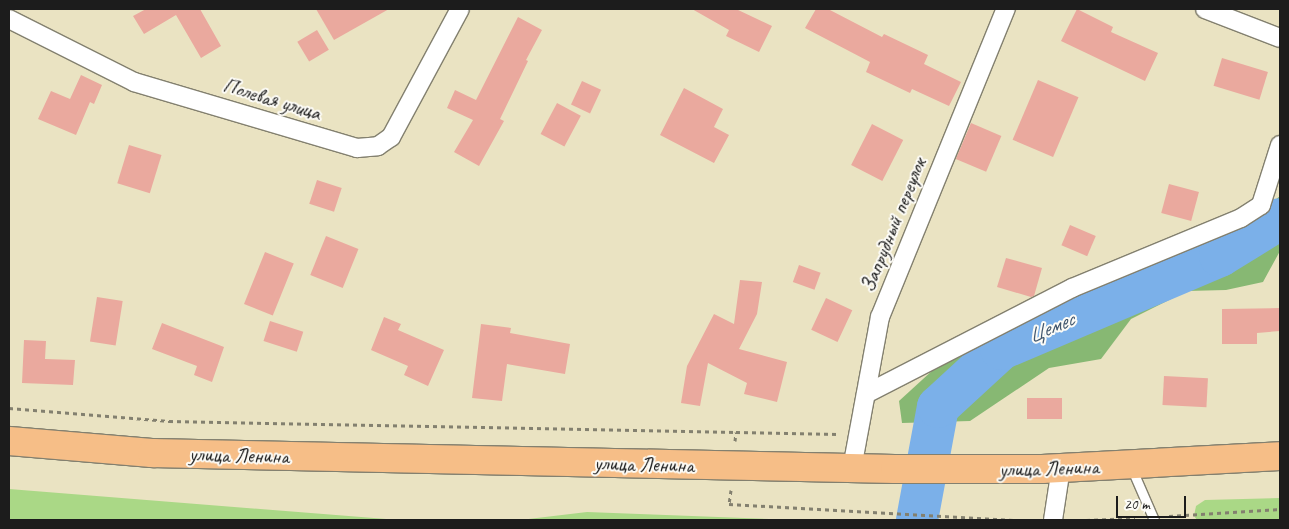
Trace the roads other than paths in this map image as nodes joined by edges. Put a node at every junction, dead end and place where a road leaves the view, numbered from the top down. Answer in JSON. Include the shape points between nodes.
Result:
{"nodes":[{"id":1,"x":460,"y":9,"type":"edge"},
{"id":2,"x":1006,"y":9,"type":"edge"},
{"id":3,"x":1205,"y":9,"type":"edge"},
{"id":4,"x":9,"y":19,"type":"edge"},
{"id":5,"x":1280,"y":38,"type":"edge"},
{"id":6,"x":1280,"y":145,"type":"edge"},
{"id":7,"x":866,"y":394,"type":"junction"},
{"id":8,"x":9,"y":441,"type":"edge"},
{"id":9,"x":1280,"y":456,"type":"edge"},
{"id":10,"x":1130,"y":465,"type":"junction"},
{"id":11,"x":852,"y":468,"type":"junction"},
{"id":12,"x":1061,"y":468,"type":"junction"},
{"id":13,"x":1154,"y":518,"type":"edge"},
{"id":14,"x":1053,"y":520,"type":"edge"}],
"edges":[{"from":1,"to":4,"type":"street","name":"Полевая улица","via":[[391,138],[378,146],[357,148],[134,82]]},
{"from":2,"to":7,"type":"street","name":"Запрудный переулок","via":[[880,317]]},
{"from":3,"to":5,"type":"street"},
{"from":6,"to":7,"type":"street","via":[[1260,205],[1241,218],[1072,288]]},
{"from":7,"to":11,"type":"street","name":"Запрудный переулок"},
{"from":8,"to":11,"type":"highway","name":"улица Ленина","via":[[152,453]]},
{"from":9,"to":10,"type":"highway","name":"улица Ленина"},
{"from":10,"to":12,"type":"highway","name":"улица Ленина"},
{"from":10,"to":13,"type":"lane"},
{"from":11,"to":12,"type":"highway","name":"улица Ленина"},
{"from":12,"to":14,"type":"street"}]}
